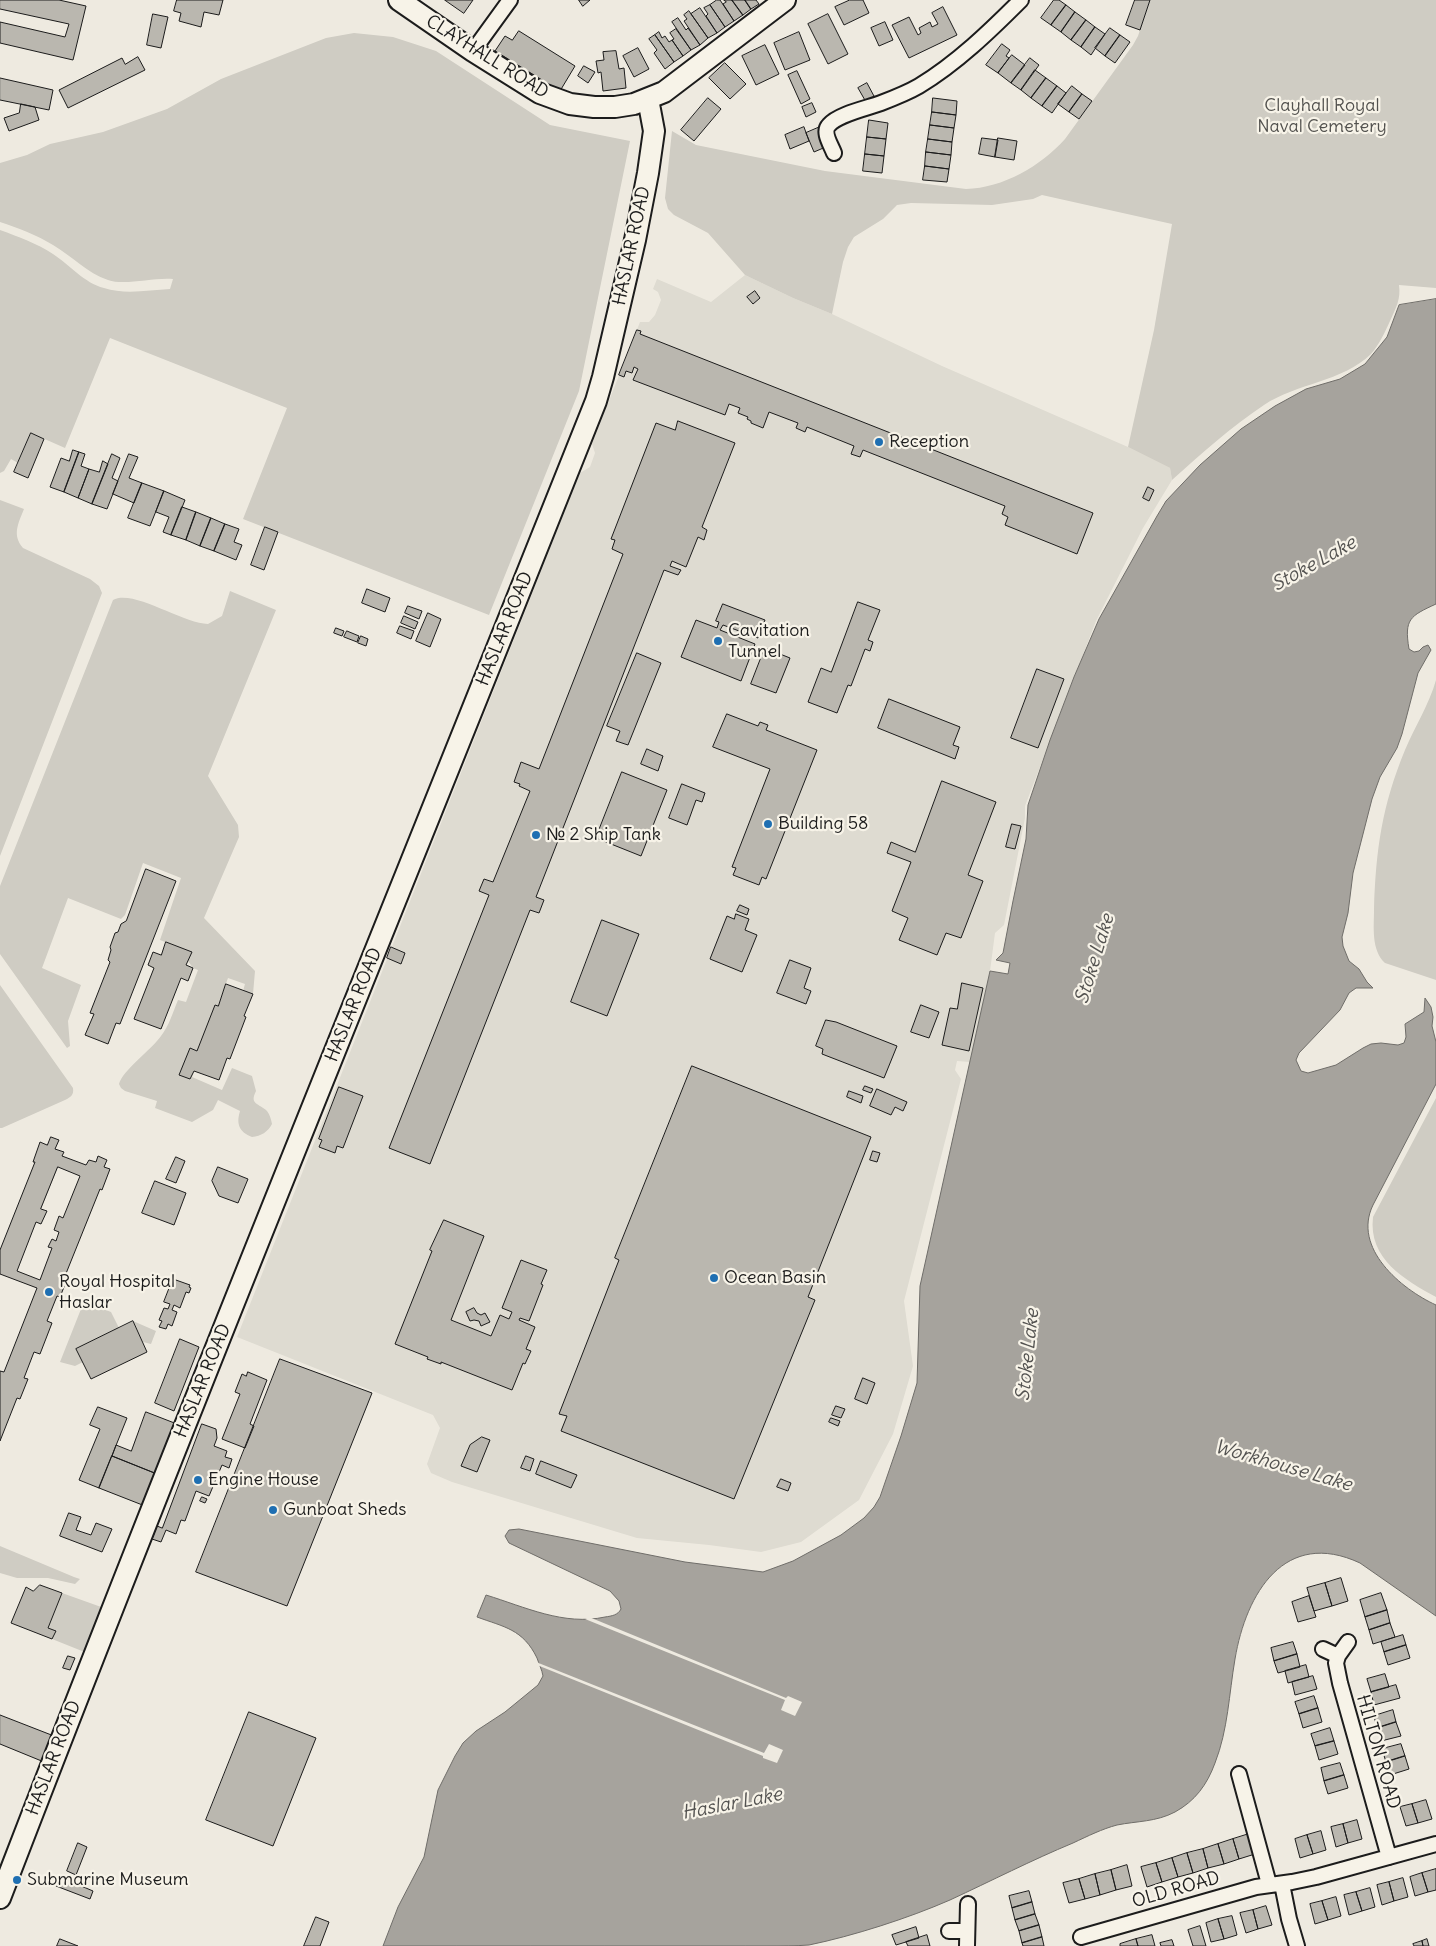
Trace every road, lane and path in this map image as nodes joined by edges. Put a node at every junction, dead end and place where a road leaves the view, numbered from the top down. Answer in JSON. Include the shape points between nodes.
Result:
{"nodes":[{"id":1,"x":399,"y":0,"type":"edge"},
{"id":2,"x":510,"y":0,"type":"edge"},
{"id":3,"x":786,"y":0,"type":"edge"},
{"id":4,"x":1021,"y":0,"type":"edge"},
{"id":5,"x":473,"y":51,"type":"junction"},
{"id":6,"x":648,"y":99,"type":"junction"},
{"id":7,"x":834,"y":153,"type":"dead end"},
{"id":8,"x":1348,"y":1642,"type":"dead end"},
{"id":9,"x":1323,"y":1650,"type":"dead end"},
{"id":10,"x":1338,"y":1656,"type":"junction"},
{"id":11,"x":1240,"y":1774,"type":"dead end"},
{"id":12,"x":1436,"y":1844,"type":"edge"},
{"id":13,"x":1389,"y":1857,"type":"junction"},
{"id":14,"x":1275,"y":1884,"type":"junction"},
{"id":15,"x":0,"y":1898,"type":"edge"},
{"id":16,"x":968,"y":1904,"type":"dead end"},
{"id":17,"x":949,"y":1931,"type":"dead end"},
{"id":18,"x":967,"y":1932,"type":"junction"},
{"id":19,"x":1080,"y":1937,"type":"dead end"},
{"id":20,"x":967,"y":1946,"type":"edge"},
{"id":21,"x":1296,"y":1946,"type":"edge"}],
"edges":[{"from":1,"to":5,"type":"street","name":"CLAYHALL ROAD"},
{"from":2,"to":5,"type":"street"},
{"from":3,"to":6,"type":"street","name":"CLAYHALL ROAD","via":[[671,88]]},
{"from":4,"to":7,"type":"street","via":[[974,44],[919,86],[831,122],[826,132]]},
{"from":5,"to":6,"type":"street","name":"CLAYHALL ROAD","via":[[540,93],[570,104],[615,107]]},
{"from":6,"to":15,"type":"street","name":"HASLAR ROAD","via":[[654,131],[648,173],[596,401],[310,1111]]},
{"from":8,"to":10,"type":"street"},
{"from":9,"to":10,"type":"street"},
{"from":10,"to":13,"type":"street","name":"HILTON ROAD","via":[[1338,1678]]},
{"from":11,"to":14,"type":"street"},
{"from":12,"to":13,"type":"street","name":"OLD ROAD"},
{"from":13,"to":14,"type":"street","name":"OLD ROAD","via":[[1316,1877]]},
{"from":14,"to":19,"type":"street","name":"OLD ROAD"},
{"from":14,"to":21,"type":"street"},
{"from":16,"to":18,"type":"street"},
{"from":17,"to":18,"type":"street"},
{"from":18,"to":20,"type":"street"}]}
